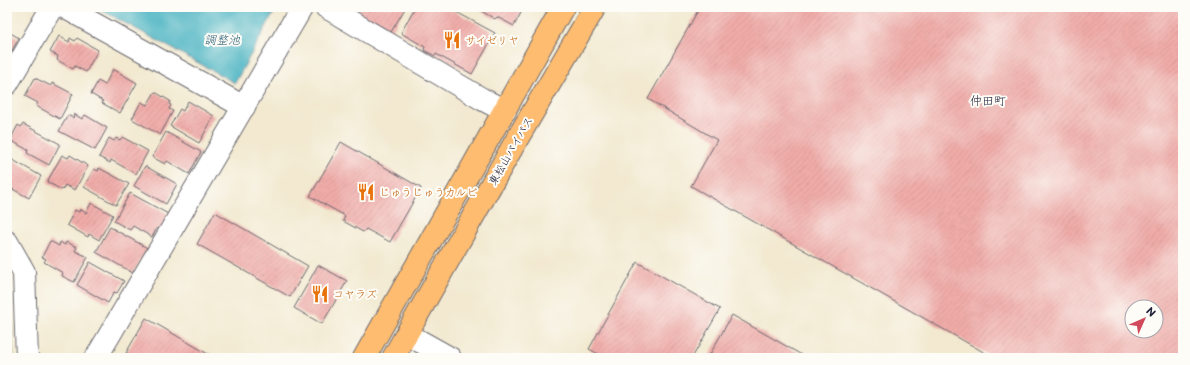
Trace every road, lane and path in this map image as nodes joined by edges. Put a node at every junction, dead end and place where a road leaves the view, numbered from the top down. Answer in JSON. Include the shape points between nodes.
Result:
{"nodes":[{"id":1,"x":52,"y":7,"type":"edge"},
{"id":2,"x":64,"y":7,"type":"edge"},
{"id":3,"x":302,"y":7,"type":"edge"},
{"id":4,"x":326,"y":7,"type":"edge"},
{"id":5,"x":563,"y":7,"type":"edge"},
{"id":6,"x":595,"y":7,"type":"edge"},
{"id":7,"x":7,"y":84,"type":"edge"},
{"id":8,"x":244,"y":107,"type":"junction"},
{"id":9,"x":504,"y":111,"type":"junction"},
{"id":10,"x":7,"y":242,"type":"edge"},
{"id":11,"x":407,"y":334,"type":"junction"},
{"id":12,"x":27,"y":358,"type":"edge"},
{"id":13,"x":96,"y":358,"type":"edge"},
{"id":14,"x":364,"y":358,"type":"edge"},
{"id":15,"x":394,"y":358,"type":"edge"},
{"id":16,"x":450,"y":358,"type":"edge"}],
"edges":[{"from":1,"to":7,"type":"street"},
{"from":2,"to":8,"type":"street"},
{"from":3,"to":8,"type":"street"},
{"from":4,"to":9,"type":"street"},
{"from":5,"to":9,"type":"highway"},
{"from":6,"to":11,"type":"highway","name":"東松山バイパス"},
{"from":8,"to":13,"type":"street"},
{"from":9,"to":14,"type":"highway"},
{"from":10,"to":12,"type":"street","via":[[24,272]]},
{"from":11,"to":15,"type":"highway","name":"東松山バイパス"},
{"from":11,"to":16,"type":"street"}]}
